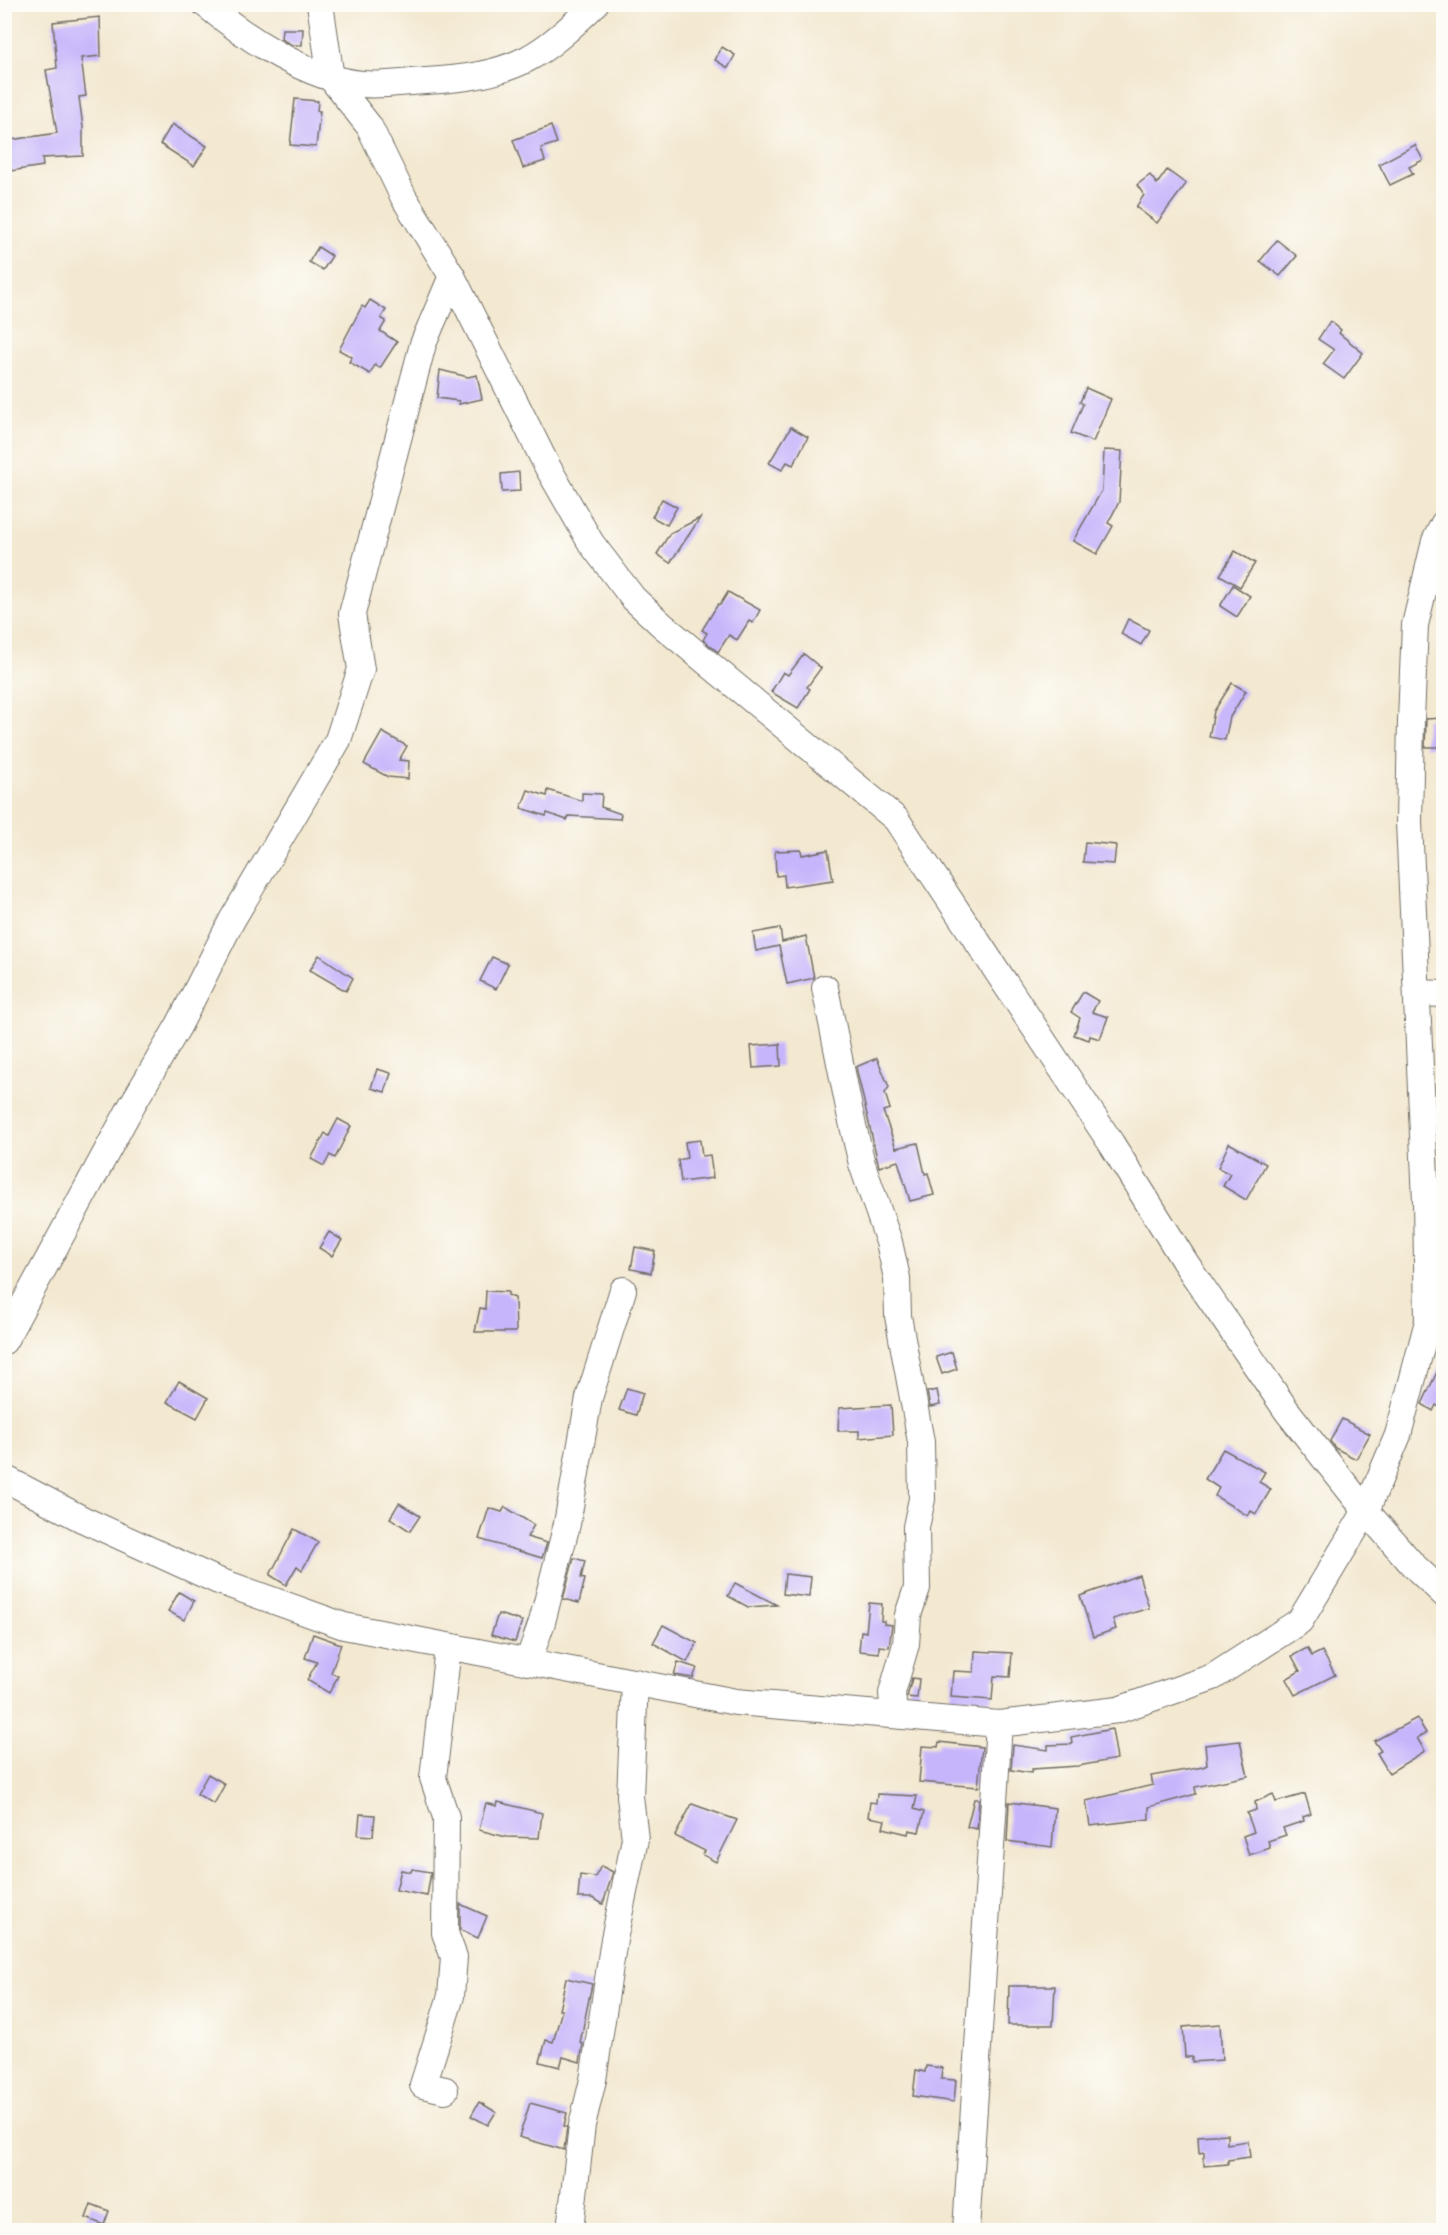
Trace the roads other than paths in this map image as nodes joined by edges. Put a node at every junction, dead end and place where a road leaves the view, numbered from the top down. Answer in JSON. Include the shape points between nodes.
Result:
{"nodes":[{"id":1,"x":205,"y":4,"type":"edge"},
{"id":2,"x":320,"y":4,"type":"edge"},
{"id":3,"x":595,"y":4,"type":"edge"},
{"id":4,"x":331,"y":78,"type":"junction"},
{"id":5,"x":452,"y":276,"type":"junction"},
{"id":6,"x":1443,"y":524,"type":"edge"},
{"id":7,"x":825,"y":988,"type":"dead end"},
{"id":8,"x":1417,"y":993,"type":"junction"},
{"id":9,"x":1443,"y":994,"type":"edge"},
{"id":10,"x":623,"y":1290,"type":"dead end"},
{"id":11,"x":1436,"y":1324,"type":"edge"},
{"id":12,"x":4,"y":1341,"type":"edge"},
{"id":13,"x":4,"y":1478,"type":"edge"},
{"id":14,"x":1366,"y":1511,"type":"junction"},
{"id":15,"x":1443,"y":1594,"type":"edge"},
{"id":16,"x":448,"y":1648,"type":"junction"},
{"id":17,"x":528,"y":1662,"type":"junction"},
{"id":18,"x":635,"y":1682,"type":"junction"},
{"id":19,"x":894,"y":1714,"type":"junction"},
{"id":20,"x":999,"y":1724,"type":"junction"},
{"id":21,"x":445,"y":2090,"type":"dead end"},
{"id":22,"x":570,"y":2229,"type":"edge"},
{"id":23,"x":966,"y":2230,"type":"edge"}],
"edges":[{"from":1,"to":4,"type":"street","via":[[277,54]]},
{"from":2,"to":4,"type":"street"},
{"from":3,"to":4,"type":"street","via":[[528,59],[467,79],[363,84]]},
{"from":4,"to":5,"type":"street","via":[[369,126],[404,198]]},
{"from":5,"to":12,"type":"street","via":[[423,344],[352,614],[361,669],[338,740],[232,920],[179,1025]]},
{"from":5,"to":14,"type":"street","via":[[547,466],[591,543],[633,598],[662,625],[896,819],[1112,1143],[1185,1262],[1287,1411]]},
{"from":6,"to":8,"type":"street","via":[[1435,541],[1415,625],[1409,822]]},
{"from":7,"to":19,"type":"street","via":[[849,1113],[897,1278],[898,1316],[920,1434],[922,1499],[916,1527],[917,1588],[892,1693]]},
{"from":8,"to":9,"type":"street"},
{"from":8,"to":11,"type":"street"},
{"from":10,"to":17,"type":"street","via":[[590,1398],[567,1524]]},
{"from":11,"to":14,"type":"street","via":[[1398,1435]]},
{"from":13,"to":16,"type":"street","via":[[82,1519],[216,1580],[344,1626]]},
{"from":14,"to":15,"type":"street"},
{"from":14,"to":20,"type":"street","via":[[1300,1621],[1213,1677],[1118,1710]]},
{"from":16,"to":17,"type":"street"},
{"from":16,"to":21,"type":"street","via":[[433,1778],[446,1817],[445,1933],[454,1958],[451,1996],[423,2085]]},
{"from":17,"to":18,"type":"street"},
{"from":18,"to":19,"type":"street","via":[[736,1702]]},
{"from":18,"to":22,"type":"street","via":[[630,1796],[635,1839],[582,2125]]},
{"from":19,"to":20,"type":"street"},
{"from":20,"to":23,"type":"street"}]}
